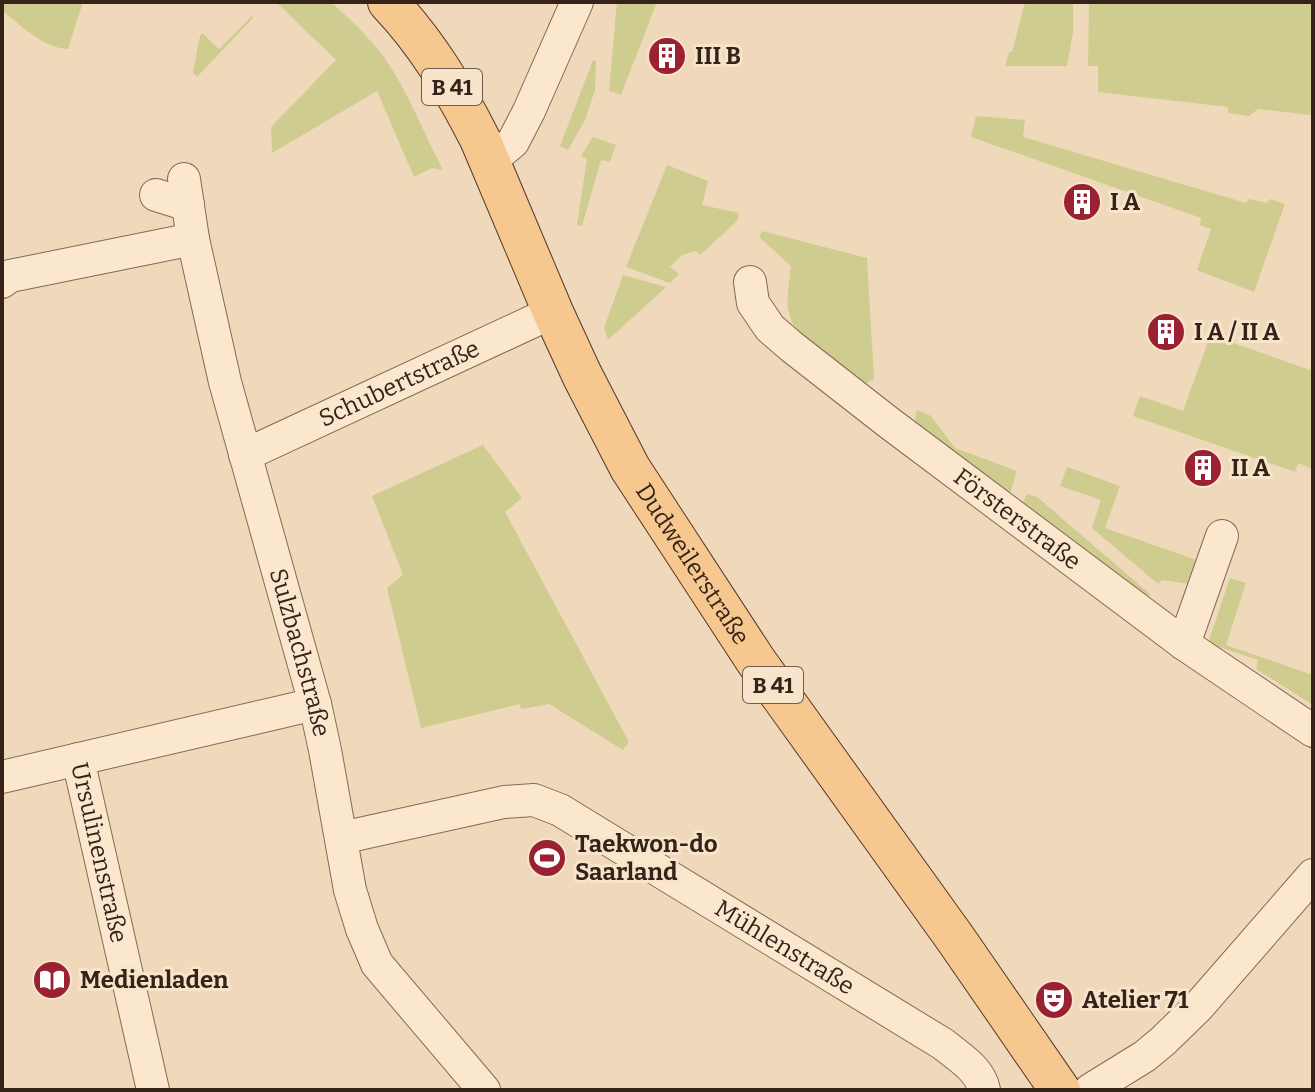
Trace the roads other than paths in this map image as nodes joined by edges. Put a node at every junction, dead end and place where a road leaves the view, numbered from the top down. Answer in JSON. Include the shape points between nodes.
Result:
{"nodes":[{"id":1,"x":577,"y":2,"type":"edge"},
{"id":2,"x":402,"y":7,"type":"edge"},
{"id":3,"x":489,"y":162,"type":"junction"},
{"id":4,"x":156,"y":195,"type":"dead end"},
{"id":5,"x":193,"y":239,"type":"junction"},
{"id":6,"x":2,"y":282,"type":"edge"},
{"id":7,"x":750,"y":282,"type":"dead end"},
{"id":8,"x":553,"y":312,"type":"junction"},
{"id":9,"x":245,"y":455,"type":"junction"},
{"id":10,"x":1222,"y":536,"type":"dead end"},
{"id":11,"x":1184,"y":644,"type":"junction"},
{"id":12,"x":315,"y":704,"type":"junction"},
{"id":13,"x":1313,"y":731,"type":"edge"},
{"id":14,"x":78,"y":759,"type":"junction"},
{"id":15,"x":2,"y":777,"type":"edge"},
{"id":16,"x":341,"y":838,"type":"junction"},
{"id":17,"x":1313,"y":875,"type":"edge"},
{"id":18,"x":153,"y":1090,"type":"edge"},
{"id":19,"x":484,"y":1090,"type":"edge"},
{"id":20,"x":984,"y":1090,"type":"edge"},
{"id":21,"x":1060,"y":1090,"type":"edge"},
{"id":22,"x":1090,"y":1090,"type":"edge"}],
"edges":[{"from":1,"to":3,"type":"street","via":[[513,142]]},
{"from":2,"to":3,"type":"main road","name":"Dudweilerstraße","number":"B 41","via":[[451,85]]},
{"from":3,"to":8,"type":"main road","name":"Dudweilerstraße","number":"B 41"},
{"from":4,"to":5,"type":"street","name":"Sulzbachstraße","via":[[186,192]]},
{"from":5,"to":6,"type":"street","via":[[10,276]]},
{"from":5,"to":9,"type":"street","name":"Sulzbachstraße"},
{"from":7,"to":11,"type":"street","name":"Försterstraße","via":[[753,303],[792,347]]},
{"from":8,"to":9,"type":"street","name":"Schubertstraße"},
{"from":8,"to":21,"type":"main road","name":"Dudweilerstraße","number":"B 41","via":[[630,468],[676,541]]},
{"from":9,"to":12,"type":"street","name":"Sulzbachstraße"},
{"from":10,"to":11,"type":"street"},
{"from":11,"to":13,"type":"street","name":"Försterstraße"},
{"from":12,"to":14,"type":"street","name":"Ursulinenstraße"},
{"from":12,"to":16,"type":"street","name":"Sulzbachstraße"},
{"from":14,"to":15,"type":"street"},
{"from":14,"to":18,"type":"street","name":"Ursulinenstraße"},
{"from":16,"to":19,"type":"street","name":"Sulzbachstraße","via":[[350,890],[377,964]]},
{"from":16,"to":20,"type":"street","name":"Mühlenstraße","via":[[504,802],[534,800],[560,810],[943,1044],[974,1068]]},
{"from":17,"to":22,"type":"street","via":[[1198,1007],[1145,1056]]}]}
